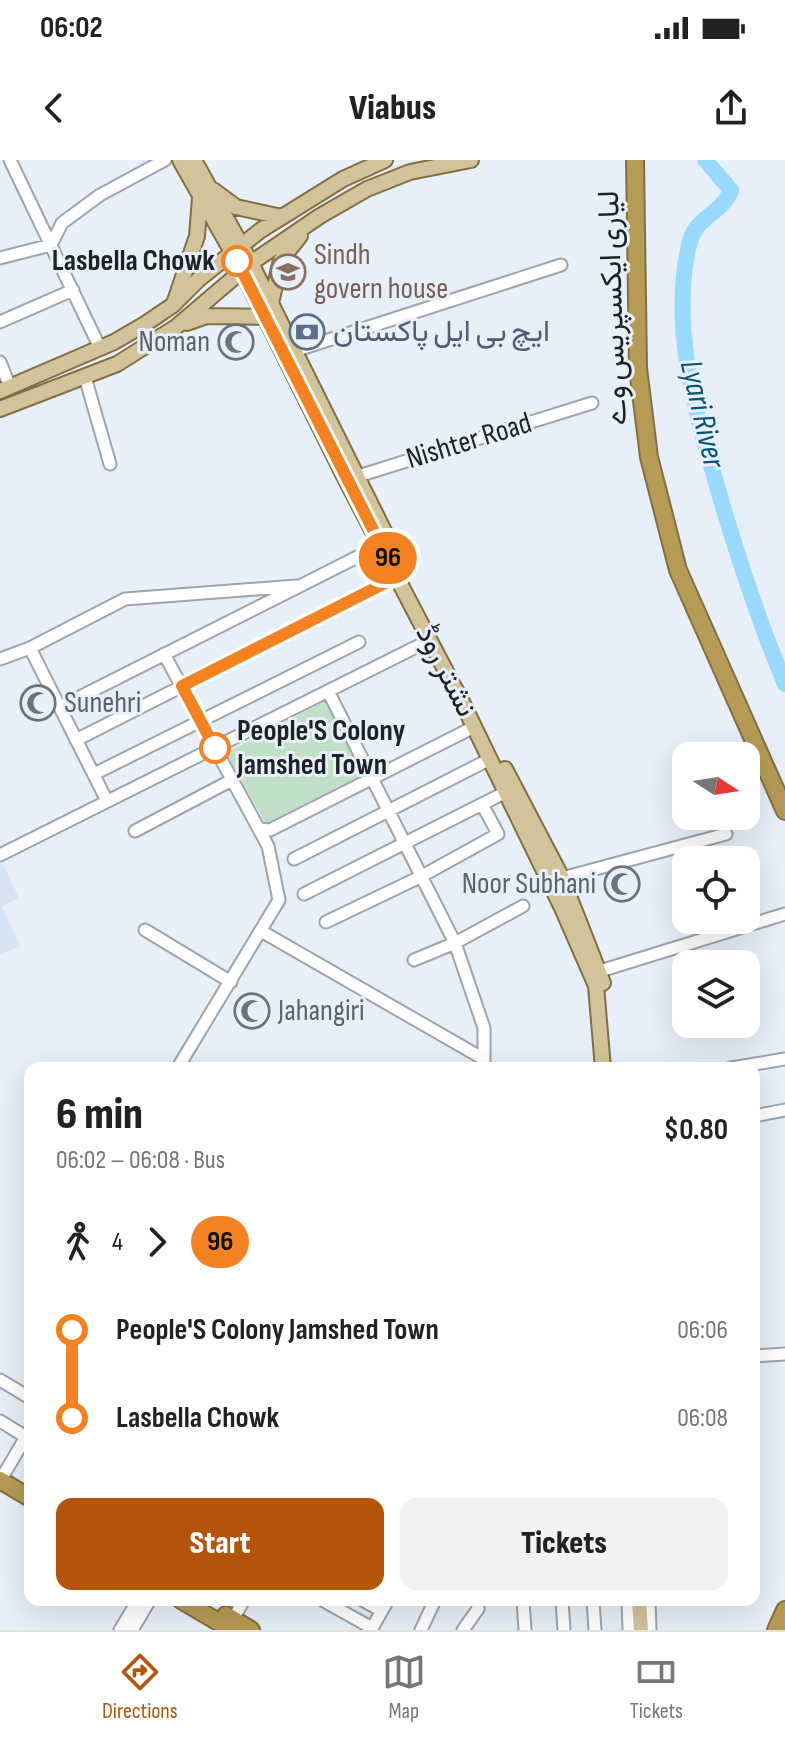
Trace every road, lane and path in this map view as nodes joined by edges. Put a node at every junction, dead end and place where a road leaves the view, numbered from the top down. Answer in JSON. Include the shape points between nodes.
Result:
{"nodes":[{"id":1,"x":10,"y":160,"type":"edge"},
{"id":2,"x":165,"y":160,"type":"edge"},
{"id":3,"x":180,"y":160,"type":"edge"},
{"id":4,"x":194,"y":160,"type":"edge"},
{"id":5,"x":385,"y":160,"type":"edge"},
{"id":6,"x":471,"y":160,"type":"edge"},
{"id":7,"x":635,"y":160,"type":"edge"},
{"id":8,"x":204,"y":191,"type":"junction"},
{"id":9,"x":320,"y":216,"type":"junction"},
{"id":10,"x":282,"y":217,"type":"junction"},
{"id":11,"x":51,"y":245,"type":"junction"},
{"id":12,"x":237,"y":249,"type":"junction"},
{"id":13,"x":0,"y":258,"type":"edge"},
{"id":14,"x":561,"y":265,"type":"dead end"},
{"id":15,"x":247,"y":267,"type":"junction"},
{"id":16,"x":73,"y":290,"type":"junction"},
{"id":17,"x":173,"y":305,"type":"junction"},
{"id":18,"x":268,"y":310,"type":"junction"},
{"id":19,"x":0,"y":322,"type":"edge"},
{"id":20,"x":176,"y":327,"type":"junction"},
{"id":21,"x":100,"y":348,"type":"junction"},
{"id":22,"x":289,"y":353,"type":"junction"},
{"id":23,"x":0,"y":362,"type":"edge"},
{"id":24,"x":85,"y":377,"type":"junction"},
{"id":25,"x":5,"y":389,"type":"edge"},
{"id":26,"x":592,"y":403,"type":"dead end"},
{"id":27,"x":0,"y":409,"type":"edge"},
{"id":28,"x":110,"y":464,"type":"dead end"},
{"id":29,"x":352,"y":478,"type":"junction"},
{"id":30,"x":381,"y":545,"type":"junction"},
{"id":31,"x":397,"y":577,"type":"junction"},
{"id":32,"x":301,"y":585,"type":"junction"},
{"id":33,"x":430,"y":640,"type":"junction"},
{"id":34,"x":359,"y":642,"type":"dead end"},
{"id":35,"x":30,"y":648,"type":"junction"},
{"id":36,"x":164,"y":654,"type":"junction"},
{"id":37,"x":0,"y":659,"type":"edge"},
{"id":38,"x":182,"y":686,"type":"junction"},
{"id":39,"x":328,"y":691,"type":"junction"},
{"id":40,"x":60,"y":707,"type":"junction"},
{"id":41,"x":201,"y":721,"type":"junction"},
{"id":42,"x":474,"y":727,"type":"junction"},
{"id":43,"x":76,"y":740,"type":"junction"},
{"id":44,"x":215,"y":748,"type":"junction"},
{"id":45,"x":490,"y":759,"type":"junction"},
{"id":46,"x":94,"y":774,"type":"junction"},
{"id":47,"x":373,"y":778,"type":"junction"},
{"id":48,"x":232,"y":780,"type":"junction"},
{"id":49,"x":506,"y":792,"type":"junction"},
{"id":50,"x":107,"y":801,"type":"junction"},
{"id":51,"x":482,"y":804,"type":"junction"},
{"id":52,"x":785,"y":811,"type":"edge"},
{"id":53,"x":390,"y":812,"type":"junction"},
{"id":54,"x":259,"y":829,"type":"junction"},
{"id":55,"x":135,"y":831,"type":"dead end"},
{"id":56,"x":726,"y":834,"type":"dead end"},
{"id":57,"x":406,"y":844,"type":"junction"},
{"id":58,"x":0,"y":855,"type":"edge"},
{"id":59,"x":294,"y":859,"type":"dead end"},
{"id":60,"x":422,"y":876,"type":"junction"},
{"id":61,"x":562,"y":878,"type":"junction"},
{"id":62,"x":304,"y":894,"type":"dead end"},
{"id":63,"x":523,"y":906,"type":"dead end"},
{"id":64,"x":785,"y":914,"type":"edge"},
{"id":65,"x":326,"y":922,"type":"dead end"},
{"id":66,"x":145,"y":930,"type":"dead end"},
{"id":67,"x":261,"y":931,"type":"junction"},
{"id":68,"x":455,"y":943,"type":"junction"},
{"id":69,"x":414,"y":960,"type":"dead end"},
{"id":70,"x":600,"y":971,"type":"junction"},
{"id":71,"x":231,"y":982,"type":"junction"},
{"id":72,"x":785,"y":1059,"type":"edge"},
{"id":73,"x":181,"y":1062,"type":"edge"},
{"id":74,"x":481,"y":1062,"type":"edge"},
{"id":75,"x":483,"y":1062,"type":"edge"},
{"id":76,"x":602,"y":1062,"type":"edge"},
{"id":77,"x":611,"y":1062,"type":"edge"},
{"id":78,"x":760,"y":1063,"type":"edge"},
{"id":79,"x":785,"y":1110,"type":"edge"},
{"id":80,"x":760,"y":1115,"type":"edge"},
{"id":81,"x":785,"y":1354,"type":"edge"},
{"id":82,"x":760,"y":1356,"type":"edge"},
{"id":83,"x":0,"y":1380,"type":"edge"},
{"id":84,"x":24,"y":1394,"type":"edge"},
{"id":85,"x":0,"y":1421,"type":"edge"},
{"id":86,"x":24,"y":1432,"type":"edge"},
{"id":87,"x":24,"y":1441,"type":"edge"},
{"id":88,"x":0,"y":1480,"type":"edge"},
{"id":89,"x":0,"y":1492,"type":"edge"},
{"id":90,"x":24,"y":1494,"type":"edge"},
{"id":91,"x":24,"y":1506,"type":"edge"},
{"id":92,"x":134,"y":1606,"type":"edge"},
{"id":93,"x":146,"y":1606,"type":"edge"},
{"id":94,"x":193,"y":1606,"type":"edge"},
{"id":95,"x":208,"y":1606,"type":"edge"},
{"id":96,"x":241,"y":1606,"type":"edge"},
{"id":97,"x":332,"y":1606,"type":"edge"},
{"id":98,"x":385,"y":1606,"type":"edge"},
{"id":99,"x":432,"y":1606,"type":"edge"},
{"id":100,"x":478,"y":1606,"type":"edge"},
{"id":101,"x":523,"y":1606,"type":"edge"},
{"id":102,"x":562,"y":1606,"type":"edge"},
{"id":103,"x":593,"y":1606,"type":"edge"},
{"id":104,"x":628,"y":1606,"type":"edge"},
{"id":105,"x":639,"y":1606,"type":"edge"},
{"id":106,"x":649,"y":1606,"type":"edge"},
{"id":107,"x":785,"y":1610,"type":"edge"},
{"id":108,"x":232,"y":1625,"type":"edge"},
{"id":109,"x":372,"y":1629,"type":"edge"},
{"id":110,"x":120,"y":1630,"type":"edge"},
{"id":111,"x":132,"y":1630,"type":"edge"},
{"id":112,"x":251,"y":1630,"type":"edge"},
{"id":113,"x":421,"y":1630,"type":"edge"},
{"id":114,"x":463,"y":1630,"type":"edge"},
{"id":115,"x":525,"y":1630,"type":"edge"},
{"id":116,"x":564,"y":1630,"type":"edge"},
{"id":117,"x":595,"y":1630,"type":"edge"},
{"id":118,"x":629,"y":1630,"type":"edge"},
{"id":119,"x":641,"y":1630,"type":"edge"},
{"id":120,"x":650,"y":1630,"type":"edge"},
{"id":121,"x":776,"y":1630,"type":"edge"}],
"edges":[{"from":1,"to":11,"type":"street"},
{"from":2,"to":11,"type":"street","via":[[100,195],[62,223]]},
{"from":3,"to":8,"type":"main road","name":"نشتر روڈ"},
{"from":4,"to":8,"type":"main road","name":"نشتر روڈ"},
{"from":5,"to":10,"type":"main road"},
{"from":6,"to":9,"type":"main road","via":[[410,172]]},
{"from":7,"to":52,"type":"highway","name":"لیاری ایکسپریس وے","via":[[638,368],[649,457],[678,570]]},
{"from":8,"to":10,"type":"main road","via":[[236,207]]},
{"from":8,"to":12,"type":"main road","name":"نشتر روڈ"},
{"from":8,"to":17,"type":"main road","via":[[197,236]]},
{"from":9,"to":15,"type":"main road"},
{"from":9,"to":18,"type":"main road","via":[[281,260]]},
{"from":10,"to":12,"type":"main road"},
{"from":11,"to":13,"type":"street"},
{"from":11,"to":16,"type":"street"},
{"from":12,"to":15,"type":"main road","name":"نشتر روڈ"},
{"from":12,"to":17,"type":"main road"},
{"from":14,"to":22,"type":"street"},
{"from":15,"to":18,"type":"main road","name":"نشتر روڈ"},
{"from":15,"to":20,"type":"main road"},
{"from":16,"to":19,"type":"street"},
{"from":16,"to":21,"type":"street"},
{"from":17,"to":21,"type":"main road"},
{"from":18,"to":20,"type":"main road","via":[[207,316]]},
{"from":18,"to":22,"type":"main road","name":"نشتر روڈ"},
{"from":20,"to":24,"type":"main road","via":[[117,364]]},
{"from":21,"to":25,"type":"main road"},
{"from":22,"to":29,"type":"main road","name":"نشتر روڈ"},
{"from":23,"to":25,"type":"street"},
{"from":24,"to":27,"type":"main road"},
{"from":24,"to":28,"type":"street"},
{"from":26,"to":29,"type":"street","name":"Nishter Road"},
{"from":29,"to":30,"type":"main road","name":"نشتر روڈ"},
{"from":29,"to":61,"type":"main road","name":"نشتر روڈ"},
{"from":30,"to":31,"type":"main road","name":"نشتر روڈ"},
{"from":30,"to":32,"type":"street"},
{"from":31,"to":33,"type":"main road","name":"نشتر روڈ"},
{"from":31,"to":38,"type":"street"},
{"from":32,"to":35,"type":"street","via":[[125,599]]},
{"from":32,"to":36,"type":"street"},
{"from":33,"to":39,"type":"street"},
{"from":33,"to":42,"type":"main road","name":"نشتر روڈ"},
{"from":34,"to":41,"type":"street"},
{"from":35,"to":37,"type":"street"},
{"from":35,"to":40,"type":"street"},
{"from":36,"to":38,"type":"street"},
{"from":36,"to":40,"type":"street"},
{"from":38,"to":41,"type":"street"},
{"from":38,"to":43,"type":"street"},
{"from":39,"to":44,"type":"street"},
{"from":39,"to":47,"type":"street"},
{"from":40,"to":43,"type":"street"},
{"from":41,"to":44,"type":"street"},
{"from":41,"to":46,"type":"street"},
{"from":42,"to":45,"type":"main road","name":"نشتر روڈ"},
{"from":42,"to":47,"type":"street"},
{"from":43,"to":46,"type":"street"},
{"from":44,"to":48,"type":"street"},
{"from":44,"to":50,"type":"street"},
{"from":45,"to":49,"type":"main road","name":"نشتر روڈ"},
{"from":45,"to":53,"type":"street"},
{"from":46,"to":50,"type":"street"},
{"from":47,"to":53,"type":"street"},
{"from":47,"to":54,"type":"street","via":[[270,830]]},
{"from":48,"to":54,"type":"street"},
{"from":48,"to":55,"type":"street"},
{"from":49,"to":51,"type":"street"},
{"from":49,"to":76,"type":"main road","name":"نشتر روڈ","via":[[596,986]]},
{"from":50,"to":58,"type":"street"},
{"from":51,"to":57,"type":"street"},
{"from":51,"to":60,"type":"street","via":[[498,834]]},
{"from":53,"to":57,"type":"street"},
{"from":53,"to":59,"type":"street"},
{"from":54,"to":67,"type":"street","via":[[268,846],[279,900]]},
{"from":56,"to":61,"type":"street"},
{"from":57,"to":60,"type":"street"},
{"from":57,"to":62,"type":"street"},
{"from":60,"to":65,"type":"street"},
{"from":60,"to":68,"type":"street"},
{"from":61,"to":70,"type":"main road","name":"نشتر روڈ"},
{"from":63,"to":68,"type":"street"},
{"from":64,"to":70,"type":"street"},
{"from":66,"to":71,"type":"street"},
{"from":67,"to":71,"type":"street"},
{"from":67,"to":74,"type":"street"},
{"from":68,"to":69,"type":"street"},
{"from":68,"to":75,"type":"street","via":[[484,1028]]},
{"from":70,"to":77,"type":"main road","name":"نشتر روڈ"},
{"from":71,"to":73,"type":"street"},
{"from":72,"to":78,"type":"street"},
{"from":79,"to":80,"type":"street"},
{"from":81,"to":82,"type":"street"},
{"from":83,"to":84,"type":"street"},
{"from":85,"to":86,"type":"street"},
{"from":87,"to":88,"type":"street"},
{"from":88,"to":90,"type":"highway"},
{"from":89,"to":91,"type":"highway"},
{"from":92,"to":110,"type":"street"},
{"from":93,"to":111,"type":"street"},
{"from":94,"to":108,"type":"highway"},
{"from":95,"to":108,"type":"highway"},
{"from":96,"to":108,"type":"street"},
{"from":97,"to":109,"type":"street"},
{"from":98,"to":109,"type":"street"},
{"from":99,"to":113,"type":"street"},
{"from":100,"to":114,"type":"street"},
{"from":101,"to":115,"type":"street"},
{"from":102,"to":116,"type":"street"},
{"from":103,"to":117,"type":"street"},
{"from":104,"to":118,"type":"street"},
{"from":105,"to":119,"type":"main road"},
{"from":106,"to":120,"type":"street"},
{"from":107,"to":121,"type":"highway"},
{"from":108,"to":112,"type":"highway"}]}
